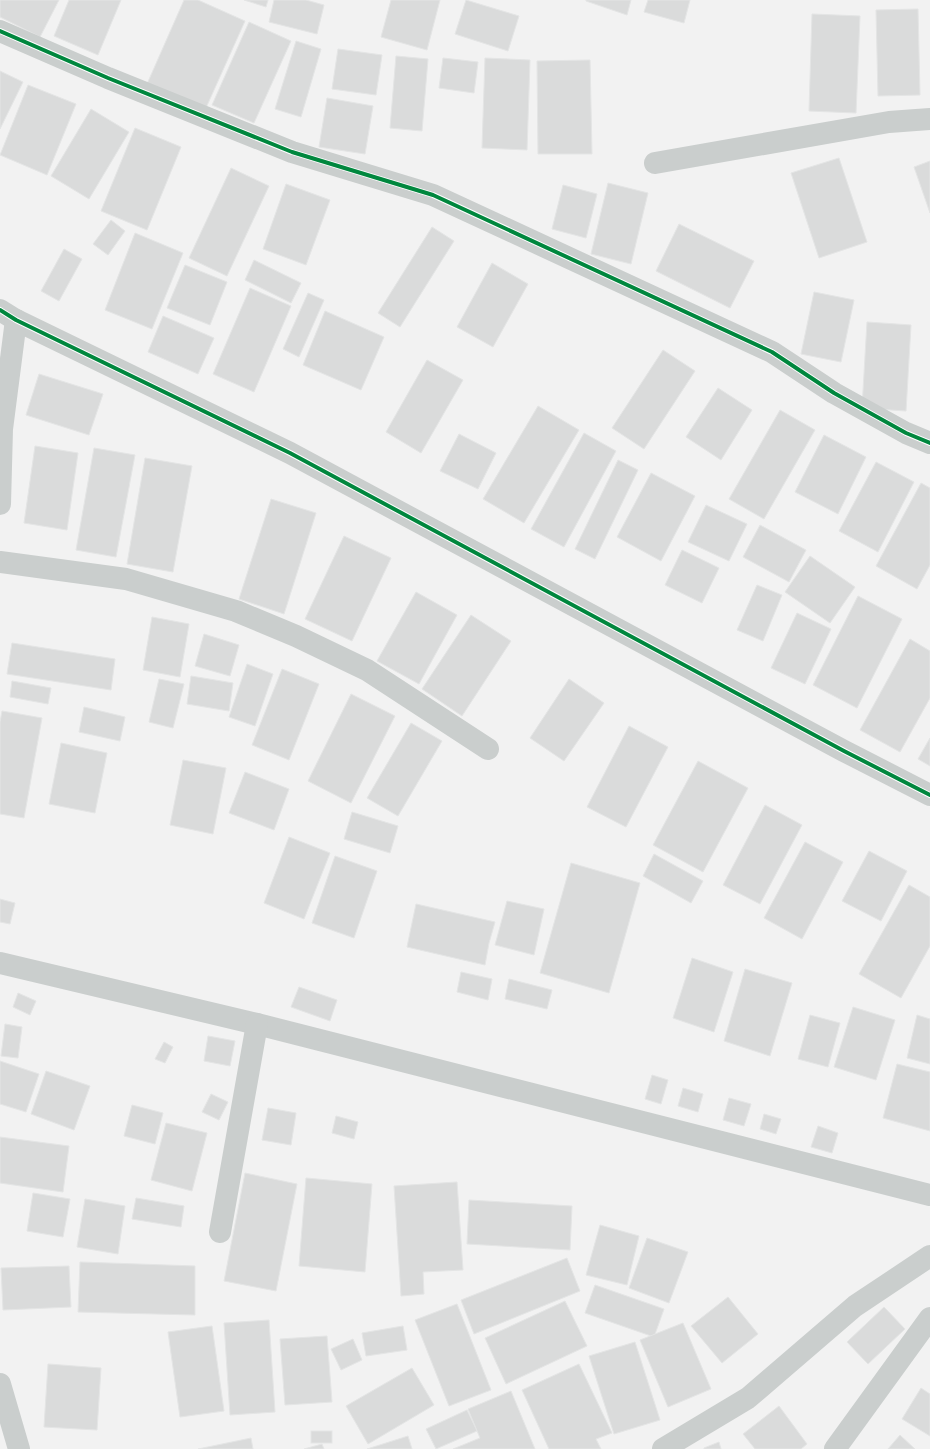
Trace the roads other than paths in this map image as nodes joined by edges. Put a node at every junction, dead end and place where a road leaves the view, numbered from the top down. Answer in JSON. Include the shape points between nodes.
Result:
{"nodes":[{"id":1,"x":0,"y":31,"type":"edge"},
{"id":2,"x":930,"y":119,"type":"edge"},
{"id":3,"x":655,"y":163,"type":"dead end"},
{"id":4,"x":8,"y":315,"type":"edge"},
{"id":5,"x":930,"y":443,"type":"edge"},
{"id":6,"x":0,"y":504,"type":"edge"},
{"id":7,"x":0,"y":562,"type":"edge"},
{"id":8,"x":488,"y":749,"type":"dead end"},
{"id":9,"x":930,"y":795,"type":"edge"},
{"id":10,"x":0,"y":963,"type":"edge"},
{"id":11,"x":257,"y":1024,"type":"junction"},
{"id":12,"x":930,"y":1195,"type":"edge"},
{"id":13,"x":220,"y":1232,"type":"dead end"},
{"id":14,"x":930,"y":1256,"type":"edge"},
{"id":15,"x":930,"y":1318,"type":"edge"},
{"id":16,"x":0,"y":1384,"type":"edge"},
{"id":17,"x":19,"y":1449,"type":"edge"},
{"id":18,"x":663,"y":1449,"type":"edge"},
{"id":19,"x":835,"y":1449,"type":"edge"}],
"edges":[{"from":1,"to":5,"type":"street","via":[[108,78],[292,152],[433,195],[772,352],[834,393],[906,433]]},
{"from":2,"to":3,"type":"street","via":[[889,122]]},
{"from":4,"to":6,"type":"street"},
{"from":4,"to":9,"type":"street","via":[[290,453]]},
{"from":7,"to":8,"type":"street","via":[[126,579],[236,611],[367,670]]},
{"from":10,"to":11,"type":"street"},
{"from":11,"to":12,"type":"street"},
{"from":11,"to":13,"type":"street"},
{"from":14,"to":18,"type":"street","via":[[855,1306],[748,1398]]},
{"from":15,"to":19,"type":"street"},
{"from":16,"to":17,"type":"street"}]}
